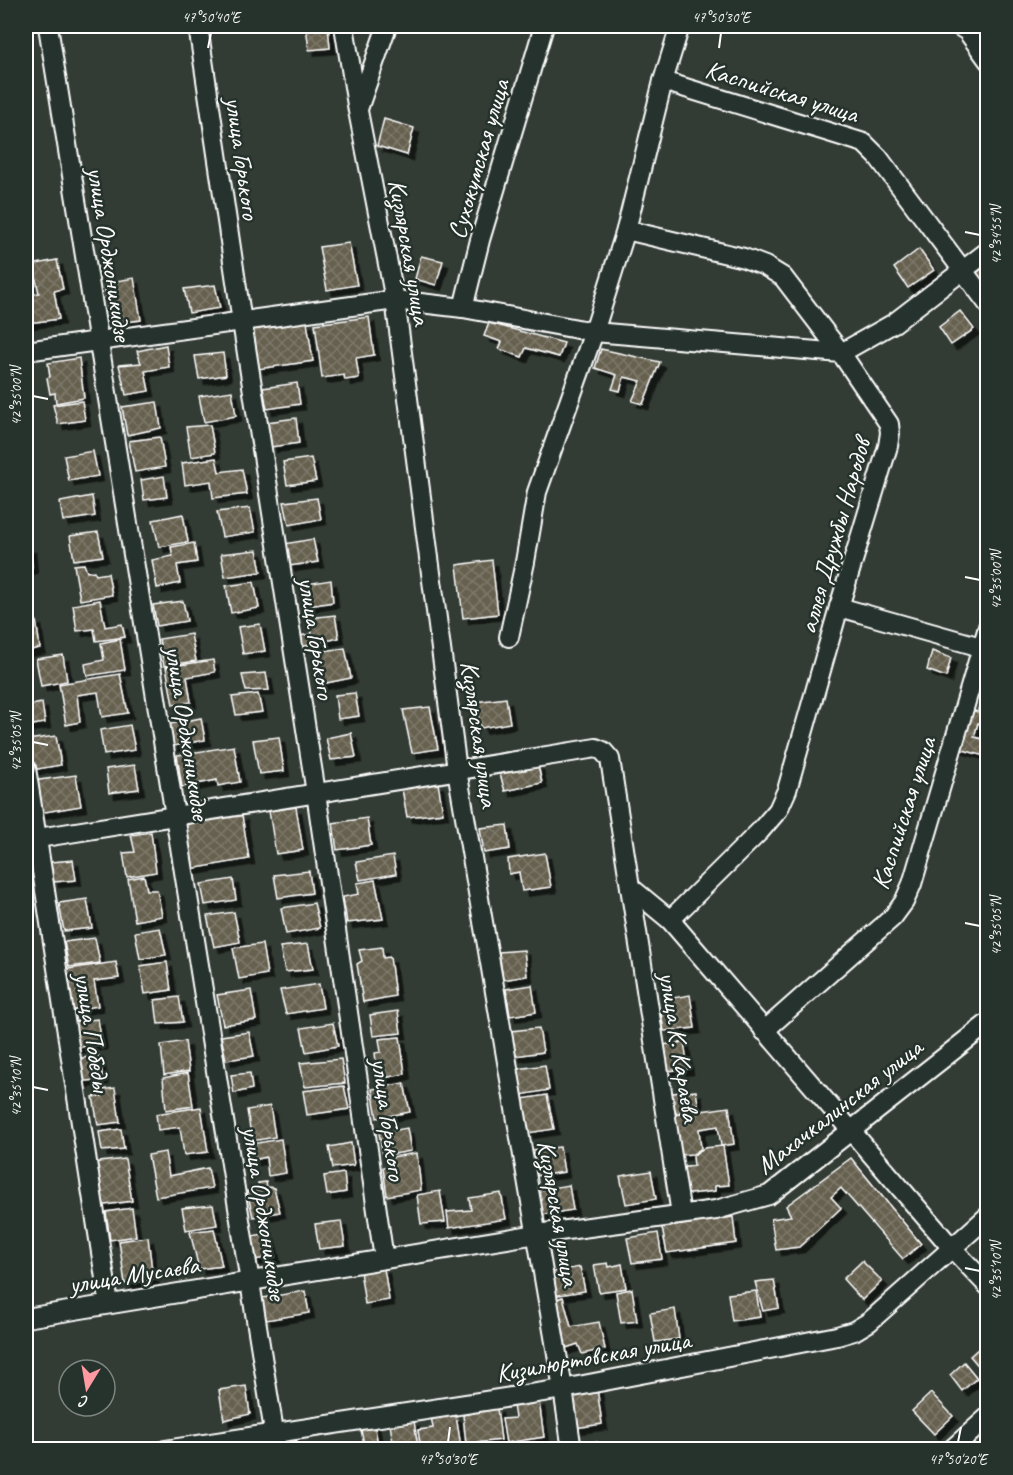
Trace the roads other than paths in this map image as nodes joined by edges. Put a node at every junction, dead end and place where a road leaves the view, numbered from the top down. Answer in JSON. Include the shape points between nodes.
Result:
{"nodes":[{"id":1,"x":48,"y":26,"type":"edge"},
{"id":2,"x":198,"y":26,"type":"edge"},
{"id":3,"x":344,"y":26,"type":"edge"},
{"id":4,"x":387,"y":26,"type":"edge"},
{"id":5,"x":544,"y":26,"type":"edge"},
{"id":6,"x":680,"y":26,"type":"edge"},
{"id":7,"x":959,"y":26,"type":"edge"},
{"id":8,"x":987,"y":60,"type":"edge"},
{"id":9,"x":663,"y":81,"type":"junction"},
{"id":10,"x":358,"y":111,"type":"junction"},
{"id":11,"x":626,"y":230,"type":"junction"},
{"id":12,"x":987,"y":251,"type":"edge"},
{"id":13,"x":963,"y":270,"type":"junction"},
{"id":14,"x":395,"y":300,"type":"junction"},
{"id":15,"x":987,"y":304,"type":"edge"},
{"id":16,"x":463,"y":308,"type":"junction"},
{"id":17,"x":242,"y":322,"type":"junction"},
{"id":18,"x":594,"y":332,"type":"junction"},
{"id":19,"x":99,"y":341,"type":"junction"},
{"id":20,"x":26,"y":351,"type":"edge"},
{"id":21,"x":841,"y":353,"type":"junction"},
{"id":22,"x":839,"y":607,"type":"junction"},
{"id":23,"x":987,"y":627,"type":"edge"},
{"id":24,"x":509,"y":637,"type":"dead end"},
{"id":25,"x":984,"y":648,"type":"edge"},
{"id":26,"x":26,"y":768,"type":"edge"},
{"id":27,"x":458,"y":770,"type":"junction"},
{"id":28,"x":316,"y":793,"type":"junction"},
{"id":29,"x":175,"y":816,"type":"junction"},
{"id":30,"x":31,"y":840,"type":"edge"},
{"id":31,"x":630,"y":888,"type":"junction"},
{"id":32,"x":670,"y":920,"type":"junction"},
{"id":33,"x":987,"y":1023,"type":"edge"},
{"id":34,"x":764,"y":1031,"type":"junction"},
{"id":35,"x":851,"y":1130,"type":"junction"},
{"id":36,"x":681,"y":1214,"type":"junction"},
{"id":37,"x":987,"y":1216,"type":"edge"},
{"id":38,"x":537,"y":1234,"type":"junction"},
{"id":39,"x":951,"y":1247,"type":"junction"},
{"id":40,"x":384,"y":1259,"type":"junction"},
{"id":41,"x":250,"y":1281,"type":"junction"},
{"id":42,"x":987,"y":1286,"type":"edge"},
{"id":43,"x":109,"y":1304,"type":"junction"},
{"id":44,"x":26,"y":1318,"type":"edge"},
{"id":45,"x":563,"y":1389,"type":"junction"},
{"id":46,"x":987,"y":1417,"type":"edge"},
{"id":47,"x":276,"y":1442,"type":"edge"},
{"id":48,"x":165,"y":1449,"type":"edge"},
{"id":49,"x":572,"y":1449,"type":"edge"},
{"id":50,"x":951,"y":1449,"type":"edge"}],
"edges":[{"from":1,"to":19,"type":"street","name":"улица Орджоникидзе"},
{"from":2,"to":17,"type":"street","name":"улица Горького"},
{"from":3,"to":10,"type":"street","name":"Кизлярская улица"},
{"from":4,"to":10,"type":"street"},
{"from":5,"to":16,"type":"street","name":"Сухокумская улица"},
{"from":6,"to":9,"type":"street"},
{"from":7,"to":8,"type":"street"},
{"from":9,"to":11,"type":"street"},
{"from":9,"to":13,"type":"street","name":"Каспийская улица","via":[[864,143]]},
{"from":10,"to":14,"type":"street","name":"Кизлярская улица"},
{"from":11,"to":18,"type":"street"},
{"from":11,"to":21,"type":"street","name":"аллея Дружбы Народов","via":[[765,266],[783,277]]},
{"from":12,"to":13,"type":"street"},
{"from":13,"to":15,"type":"street","name":"Каспийская улица"},
{"from":13,"to":21,"type":"street","via":[[894,323]]},
{"from":14,"to":16,"type":"street"},
{"from":14,"to":17,"type":"street"},
{"from":14,"to":27,"type":"street","name":"Кизлярская улица"},
{"from":16,"to":18,"type":"street"},
{"from":17,"to":19,"type":"street"},
{"from":17,"to":28,"type":"street","name":"улица Горького"},
{"from":18,"to":21,"type":"street"},
{"from":18,"to":24,"type":"street","via":[[537,492]]},
{"from":19,"to":20,"type":"street"},
{"from":19,"to":29,"type":"street","name":"улица Орджоникидзе"},
{"from":21,"to":22,"type":"street","name":"аллея Дружбы Народов","via":[[889,424],[891,433]]},
{"from":22,"to":25,"type":"street"},
{"from":22,"to":32,"type":"street","name":"аллея Дружбы Народов","via":[[778,810]]},
{"from":23,"to":25,"type":"street","name":"Каспийская улица"},
{"from":25,"to":34,"type":"street","name":"Каспийская улица","via":[[904,902],[893,917]]},
{"from":26,"to":30,"type":"street","name":"улица Победы"},
{"from":27,"to":28,"type":"street"},
{"from":27,"to":31,"type":"street","name":"улица К. Караева","via":[[596,748],[603,751],[610,759]]},
{"from":27,"to":38,"type":"street","name":"Кизлярская улица"},
{"from":28,"to":29,"type":"street"},
{"from":28,"to":40,"type":"street","name":"улица Горького"},
{"from":29,"to":30,"type":"street"},
{"from":29,"to":41,"type":"street","name":"улица Орджоникидзе"},
{"from":30,"to":43,"type":"street","name":"улица Победы"},
{"from":31,"to":32,"type":"street"},
{"from":31,"to":36,"type":"street","name":"улица К. Караева"},
{"from":32,"to":34,"type":"street"},
{"from":33,"to":35,"type":"street","name":"Махачкалинская улица"},
{"from":34,"to":35,"type":"street"},
{"from":35,"to":36,"type":"street","name":"Махачкалинская улица","via":[[769,1195]]},
{"from":35,"to":39,"type":"street"},
{"from":36,"to":38,"type":"street","name":"Махачкалинская улица"},
{"from":37,"to":39,"type":"street","name":"Кизилюртовская улица"},
{"from":38,"to":40,"type":"street","name":"Махачкалинская улица"},
{"from":38,"to":45,"type":"street","name":"Кизлярская улица"},
{"from":39,"to":42,"type":"street"},
{"from":39,"to":45,"type":"street","name":"Кизилюртовская улица","via":[[869,1322],[854,1331]]},
{"from":40,"to":41,"type":"street","name":"Махачкалинская улица"},
{"from":41,"to":43,"type":"street","name":"улица Мусаева"},
{"from":41,"to":47,"type":"street","name":"улица Орджоникидзе"},
{"from":43,"to":44,"type":"street","name":"улица Мусаева"},
{"from":45,"to":47,"type":"street","name":"Кизилюртовская улица"},
{"from":45,"to":49,"type":"street","name":"Кизлярская улица"},
{"from":46,"to":50,"type":"street"},
{"from":47,"to":48,"type":"street","name":"Кизилюртовская улица"}]}
